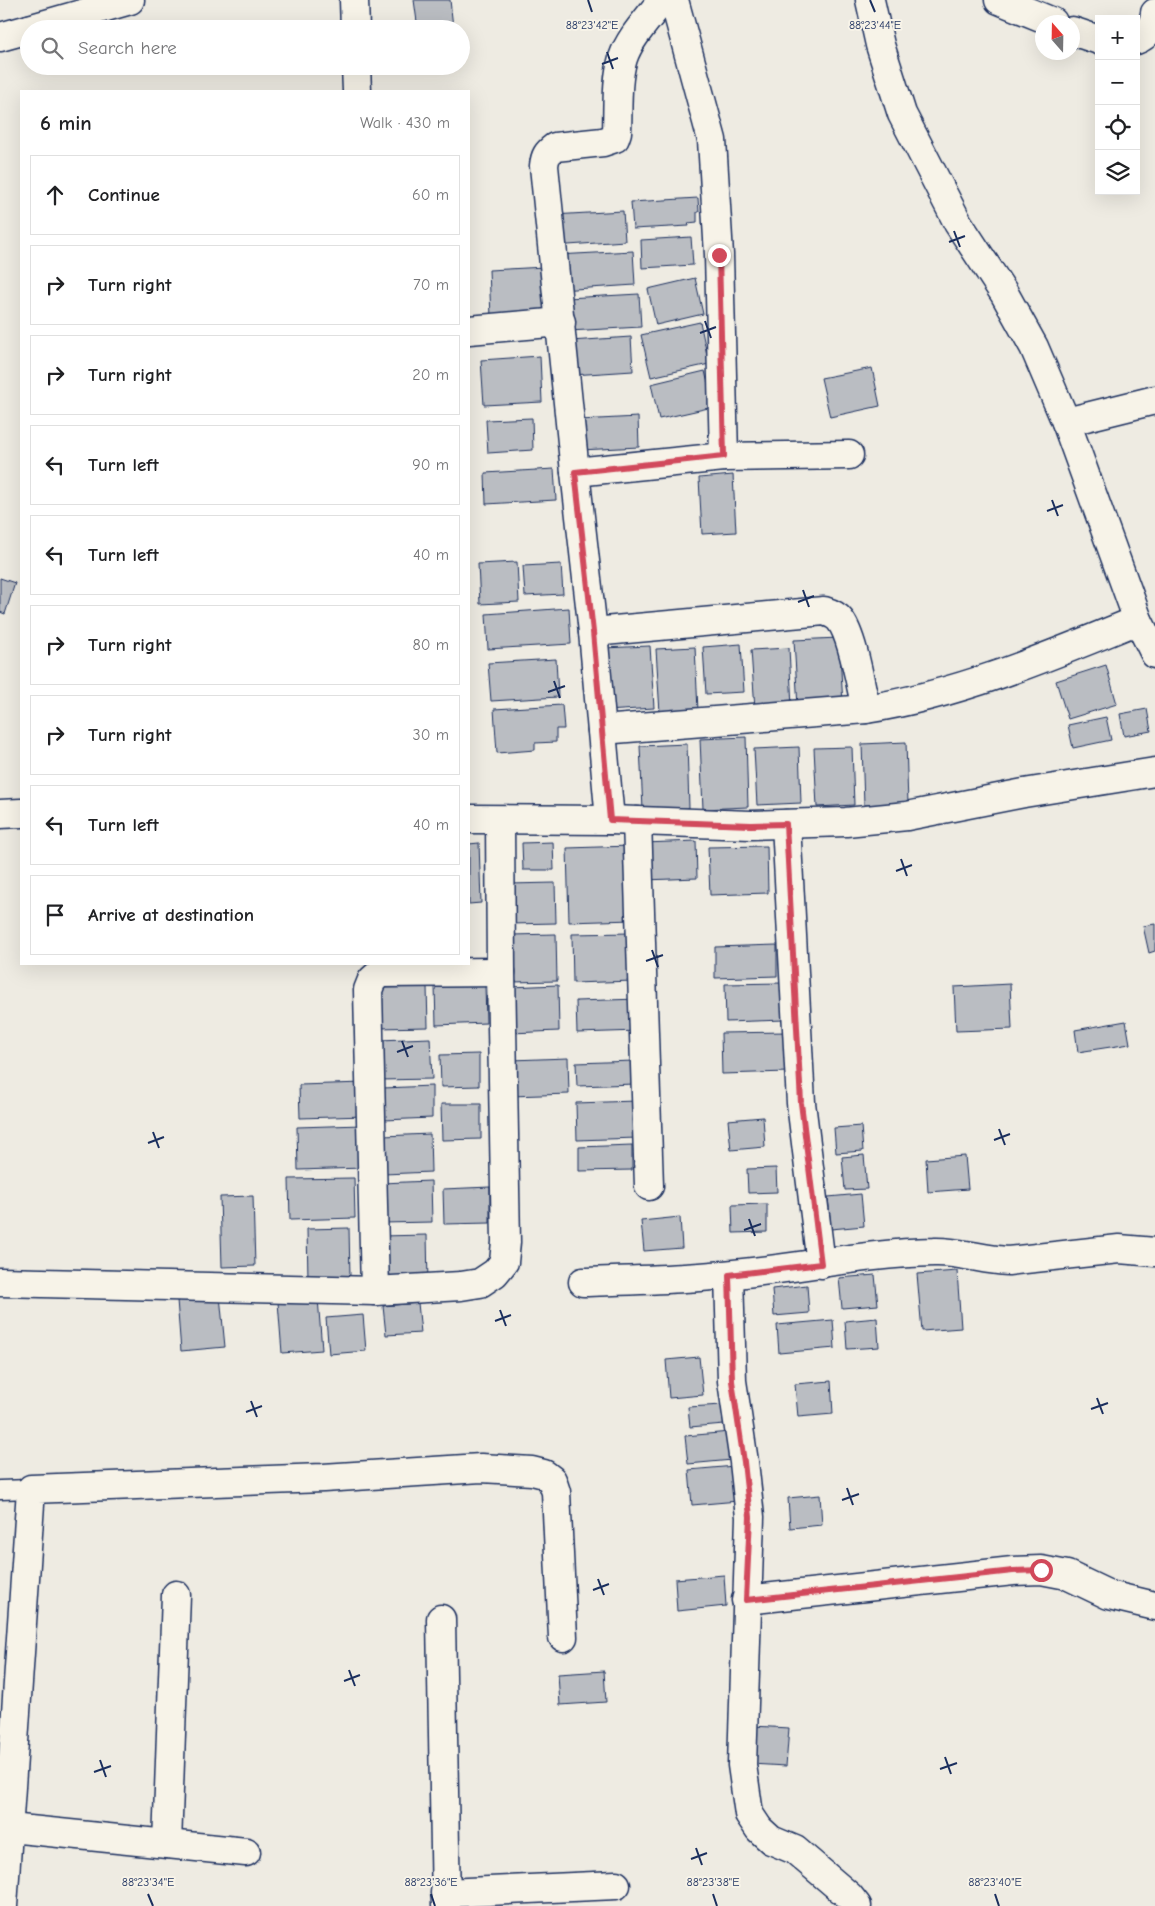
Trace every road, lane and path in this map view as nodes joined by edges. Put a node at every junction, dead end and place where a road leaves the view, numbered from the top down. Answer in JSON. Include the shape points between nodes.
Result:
{"nodes":[{"id":1,"x":126,"y":0,"type":"edge"},
{"id":2,"x":354,"y":0,"type":"edge"},
{"id":3,"x":662,"y":0,"type":"edge"},
{"id":4,"x":674,"y":0,"type":"edge"},
{"id":5,"x":870,"y":0,"type":"edge"},
{"id":6,"x":999,"y":0,"type":"edge"},
{"id":7,"x":1155,"y":13,"type":"edge"},
{"id":8,"x":1036,"y":15,"type":"edge"},
{"id":9,"x":59,"y":20,"type":"edge"},
{"id":10,"x":355,"y":20,"type":"edge"},
{"id":11,"x":20,"y":31,"type":"edge"},
{"id":12,"x":1080,"y":34,"type":"edge"},
{"id":13,"x":0,"y":37,"type":"edge"},
{"id":14,"x":1140,"y":37,"type":"edge"},
{"id":15,"x":1095,"y":39,"type":"edge"},
{"id":16,"x":356,"y":75,"type":"edge"},
{"id":17,"x":357,"y":90,"type":"edge"},
{"id":18,"x":561,"y":322,"type":"junction"},
{"id":19,"x":470,"y":330,"type":"edge"},
{"id":20,"x":1155,"y":400,"type":"edge"},
{"id":21,"x":1066,"y":422,"type":"junction"},
{"id":22,"x":849,"y":455,"type":"dead end"},
{"id":23,"x":724,"y":456,"type":"junction"},
{"id":24,"x":575,"y":472,"type":"junction"},
{"id":25,"x":1138,"y":620,"type":"junction"},
{"id":26,"x":593,"y":632,"type":"junction"},
{"id":27,"x":1155,"y":654,"type":"edge"},
{"id":28,"x":866,"y":710,"type":"junction"},
{"id":29,"x":602,"y":730,"type":"junction"},
{"id":30,"x":1155,"y":772,"type":"edge"},
{"id":31,"x":20,"y":813,"type":"edge"},
{"id":32,"x":0,"y":814,"type":"edge"},
{"id":33,"x":470,"y":819,"type":"edge"},
{"id":34,"x":500,"y":820,"type":"junction"},
{"id":35,"x":610,"y":820,"type":"junction"},
{"id":36,"x":637,"y":821,"type":"junction"},
{"id":37,"x":786,"y":824,"type":"junction"},
{"id":38,"x":501,"y":972,"type":"junction"},
{"id":39,"x":649,"y":1186,"type":"dead end"},
{"id":40,"x":1155,"y":1252,"type":"edge"},
{"id":41,"x":821,"y":1264,"type":"junction"},
{"id":42,"x":729,"y":1275,"type":"junction"},
{"id":43,"x":0,"y":1282,"type":"edge"},
{"id":44,"x":584,"y":1282,"type":"dead end"},
{"id":45,"x":376,"y":1291,"type":"junction"},
{"id":46,"x":0,"y":1490,"type":"edge"},
{"id":47,"x":30,"y":1490,"type":"junction"},
{"id":48,"x":176,"y":1595,"type":"dead end"},
{"id":49,"x":746,"y":1600,"type":"junction"},
{"id":50,"x":1155,"y":1606,"type":"edge"},
{"id":51,"x":441,"y":1619,"type":"dead end"},
{"id":52,"x":564,"y":1637,"type":"dead end"},
{"id":53,"x":4,"y":1828,"type":"edge"},
{"id":54,"x":167,"y":1844,"type":"junction"},
{"id":55,"x":246,"y":1852,"type":"dead end"},
{"id":56,"x":616,"y":1885,"type":"dead end"},
{"id":57,"x":446,"y":1900,"type":"edge"},
{"id":58,"x":3,"y":1906,"type":"edge"},
{"id":59,"x":857,"y":1906,"type":"edge"}],
"edges":[{"from":1,"to":9,"type":"street"},
{"from":2,"to":10,"type":"street"},
{"from":3,"to":18,"type":"street","via":[[623,57],[615,138],[555,147],[545,157]]},
{"from":4,"to":23,"type":"street","via":[[713,148]]},
{"from":5,"to":21,"type":"street","via":[[880,45],[902,114],[958,223],[1004,293],[1034,347]]},
{"from":6,"to":8,"type":"street"},
{"from":7,"to":14,"type":"street","via":[[1148,32]]},
{"from":11,"to":13,"type":"street"},
{"from":12,"to":15,"type":"street"},
{"from":16,"to":17,"type":"street"},
{"from":18,"to":19,"type":"street"},
{"from":18,"to":24,"type":"street"},
{"from":20,"to":21,"type":"street"},
{"from":21,"to":25,"type":"street"},
{"from":22,"to":23,"type":"street"},
{"from":23,"to":24,"type":"street"},
{"from":24,"to":26,"type":"street"},
{"from":25,"to":27,"type":"street"},
{"from":25,"to":28,"type":"street","via":[[1033,663],[934,694]]},
{"from":26,"to":28,"type":"street","via":[[824,610],[842,622],[848,636]]},
{"from":26,"to":29,"type":"street"},
{"from":28,"to":29,"type":"street"},
{"from":29,"to":35,"type":"street"},
{"from":30,"to":37,"type":"street","via":[[907,816]]},
{"from":31,"to":32,"type":"street"},
{"from":33,"to":34,"type":"street"},
{"from":34,"to":35,"type":"street"},
{"from":34,"to":38,"type":"street"},
{"from":35,"to":36,"type":"street"},
{"from":36,"to":37,"type":"street"},
{"from":36,"to":39,"type":"street"},
{"from":37,"to":41,"type":"street","via":[[801,1103]]},
{"from":38,"to":45,"type":"street","via":[[504,1262],[496,1273],[480,1283]]},
{"from":38,"to":45,"type":"street","via":[[380,974],[372,980],[368,990]]},
{"from":40,"to":41,"type":"street","via":[[1111,1250],[1008,1261],[934,1252]]},
{"from":41,"to":42,"type":"street"},
{"from":42,"to":44,"type":"street"},
{"from":42,"to":49,"type":"street","via":[[732,1381],[750,1517]]},
{"from":43,"to":45,"type":"street"},
{"from":46,"to":47,"type":"lane"},
{"from":47,"to":52,"type":"street","via":[[481,1468],[544,1474],[552,1480],[556,1492]]},
{"from":47,"to":53,"type":"street"},
{"from":48,"to":54,"type":"street"},
{"from":49,"to":50,"type":"street","via":[[1041,1570],[1067,1576],[1109,1595]]},
{"from":49,"to":59,"type":"street","via":[[742,1765],[749,1814],[770,1840],[795,1850]]},
{"from":51,"to":57,"type":"street"},
{"from":53,"to":54,"type":"street"},
{"from":53,"to":58,"type":"street"},
{"from":54,"to":55,"type":"street"},
{"from":56,"to":57,"type":"street"}]}
